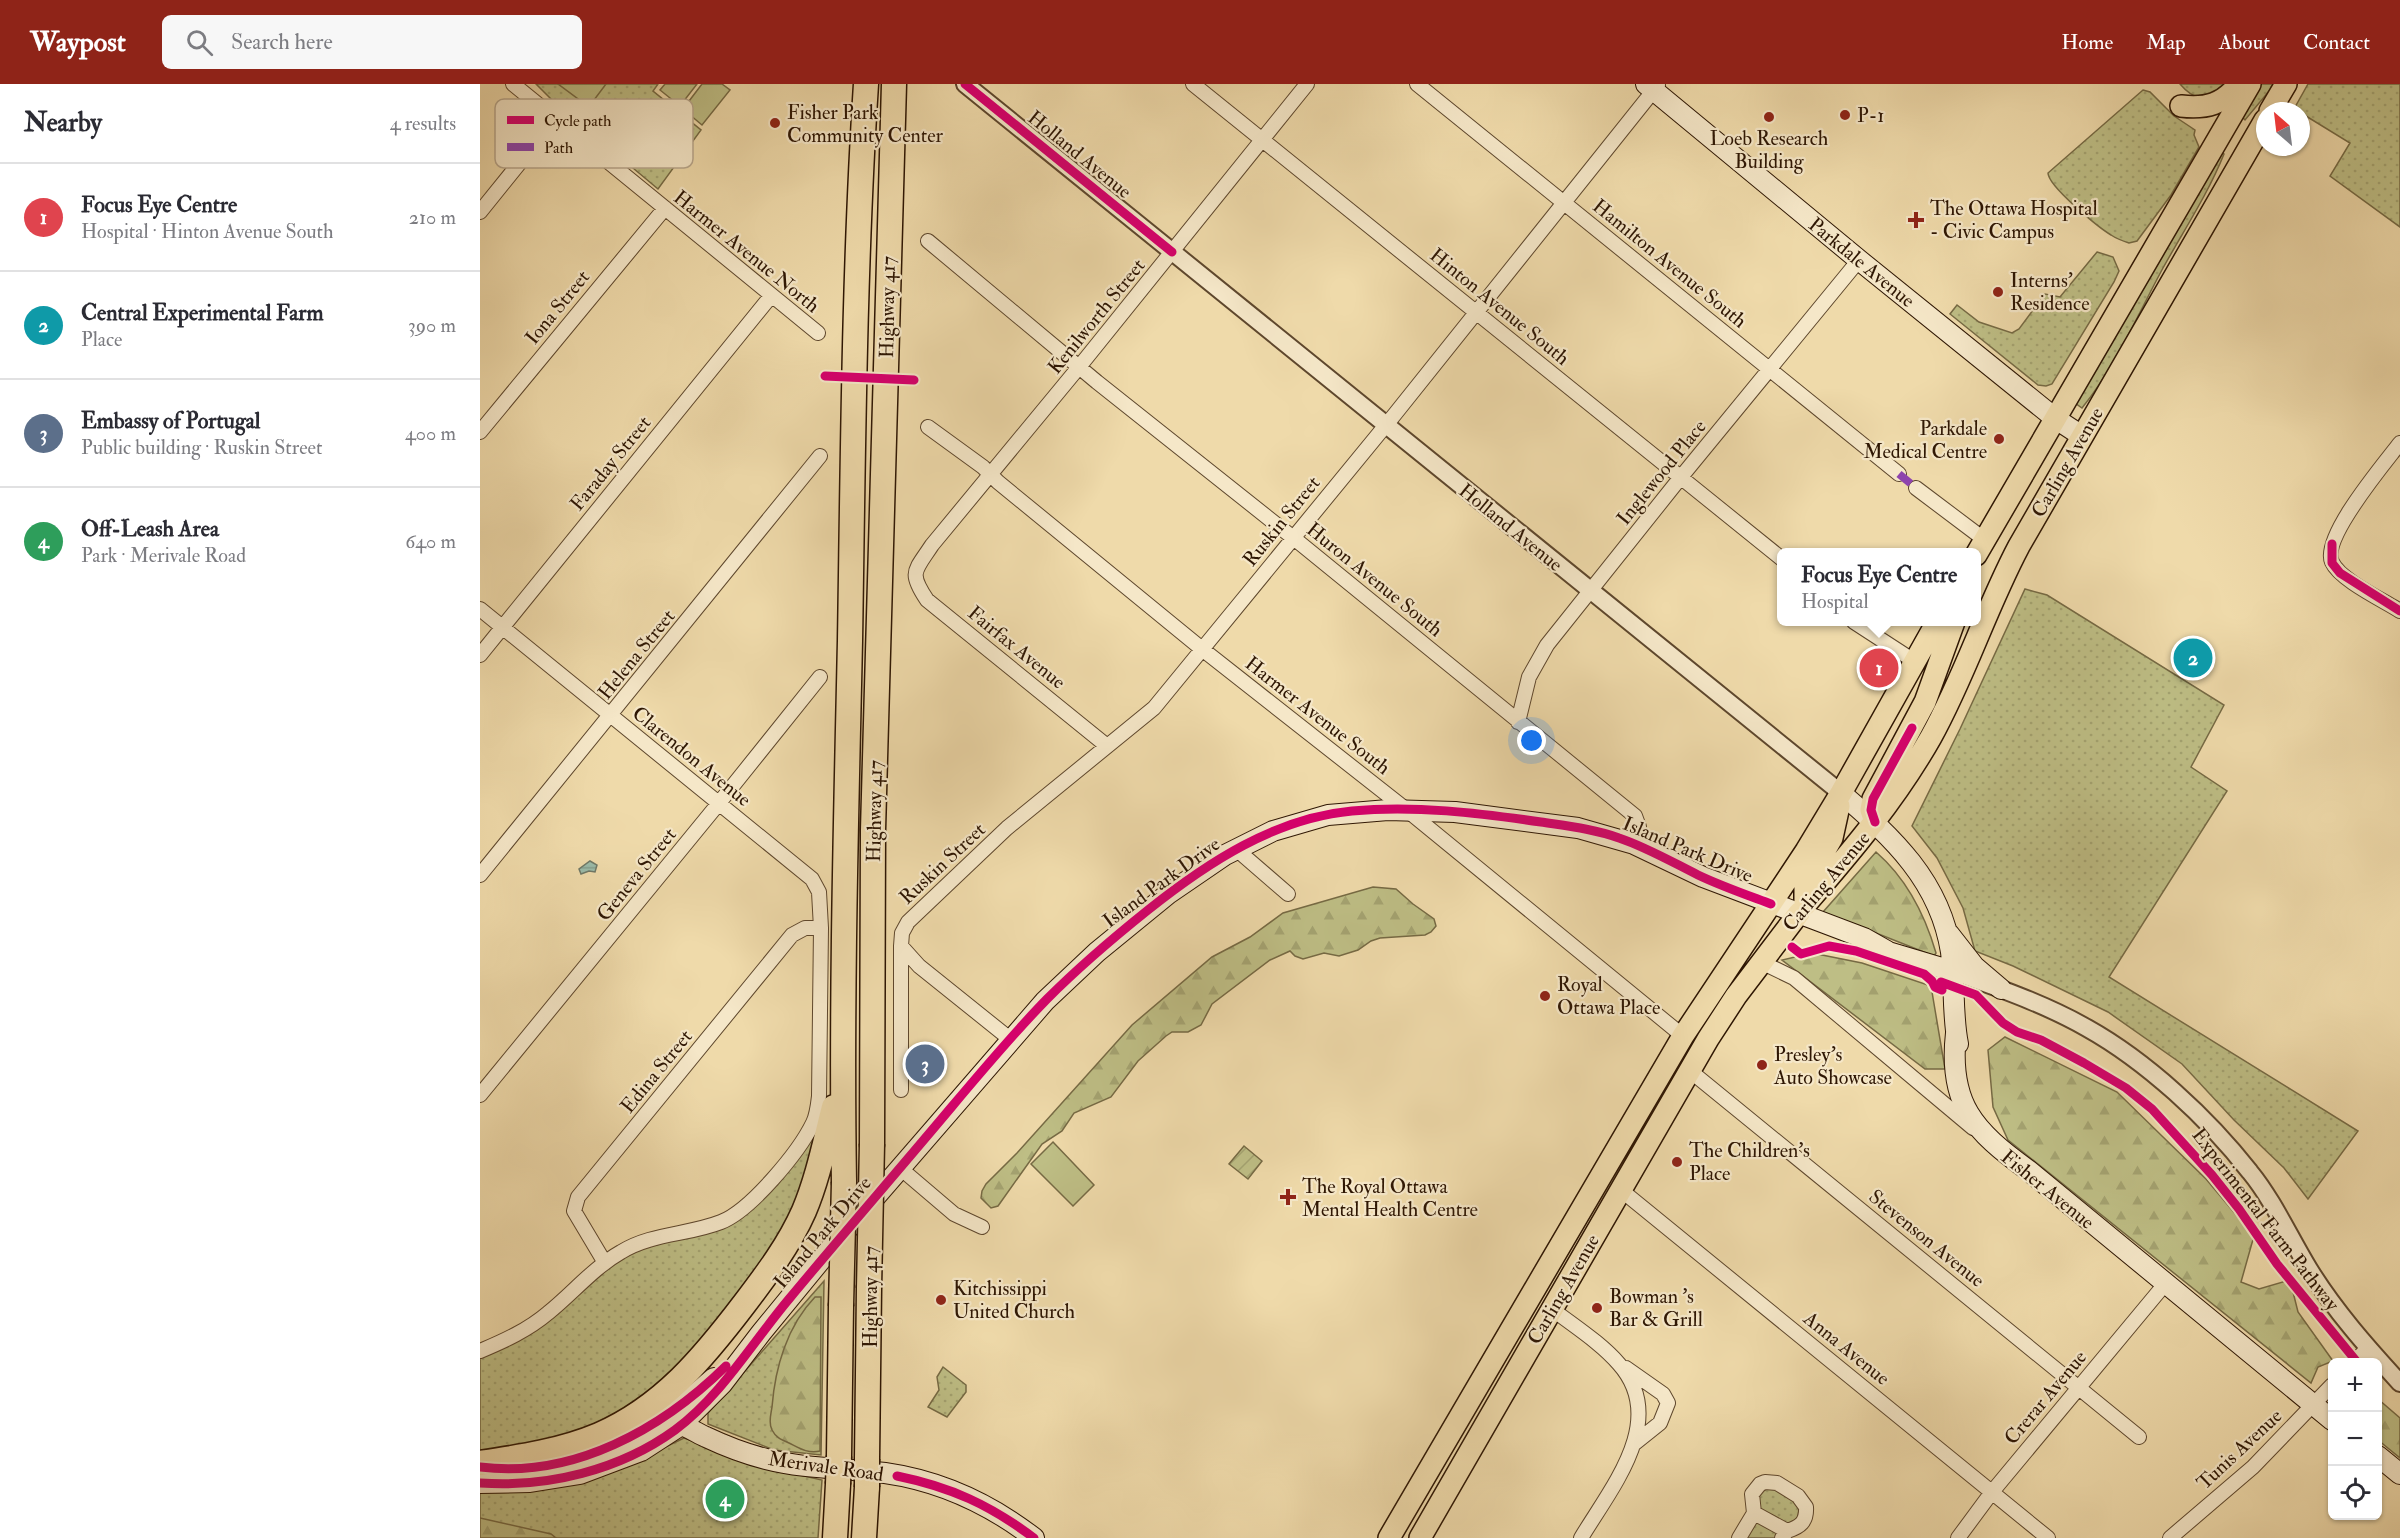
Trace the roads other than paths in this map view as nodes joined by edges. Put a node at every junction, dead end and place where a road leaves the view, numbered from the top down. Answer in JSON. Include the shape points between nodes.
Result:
{"nodes":[{"id":1,"x":513,"y":84,"type":"edge"},
{"id":2,"x":859,"y":84,"type":"edge"},
{"id":3,"x":866,"y":84,"type":"edge"},
{"id":4,"x":894,"y":84,"type":"edge"},
{"id":5,"x":965,"y":84,"type":"edge"},
{"id":6,"x":1193,"y":84,"type":"edge"},
{"id":7,"x":1306,"y":84,"type":"edge"},
{"id":8,"x":1417,"y":84,"type":"edge"},
{"id":9,"x":2239,"y":84,"type":"edge"},
{"id":10,"x":2250,"y":84,"type":"edge"},
{"id":11,"x":2286,"y":84,"type":"edge"},
{"id":12,"x":1653,"y":86,"type":"edge"},
{"id":13,"x":531,"y":99,"type":"edge"},
{"id":14,"x":2275,"y":102,"type":"edge"},
{"id":15,"x":2181,"y":106,"type":"dead end"},
{"id":16,"x":2256,"y":136,"type":"edge"},
{"id":17,"x":1262,"y":141,"type":"junction"},
{"id":18,"x":861,"y":158,"type":"junction"},
{"id":19,"x":515,"y":168,"type":"edge"},
{"id":20,"x":615,"y":168,"type":"edge"},
{"id":21,"x":1563,"y":201,"type":"junction"},
{"id":22,"x":664,"y":208,"type":"junction"},
{"id":23,"x":480,"y":212,"type":"edge"},
{"id":24,"x":928,"y":240,"type":"dead end"},
{"id":25,"x":1172,"y":252,"type":"junction"},
{"id":26,"x":1859,"y":260,"type":"junction"},
{"id":27,"x":771,"y":296,"type":"junction"},
{"id":28,"x":1476,"y":311,"type":"junction"},
{"id":29,"x":818,"y":333,"type":"dead end"},
{"id":30,"x":1079,"y":368,"type":"junction"},
{"id":31,"x":1770,"y":369,"type":"junction"},
{"id":32,"x":2056,"y":419,"type":"junction"},
{"id":33,"x":1385,"y":426,"type":"junction"},
{"id":34,"x":928,"y":427,"type":"dead end"},
{"id":35,"x":480,"y":432,"type":"edge"},
{"id":36,"x":2082,"y":436,"type":"junction"},
{"id":37,"x":2400,"y":443,"type":"edge"},
{"id":38,"x":820,"y":456,"type":"dead end"},
{"id":39,"x":991,"y":474,"type":"junction"},
{"id":40,"x":1899,"y":474,"type":"dead end"},
{"id":41,"x":1681,"y":477,"type":"junction"},
{"id":42,"x":1916,"y":488,"type":"dead end"},
{"id":43,"x":1294,"y":538,"type":"junction"},
{"id":44,"x":1981,"y":548,"type":"edge"},
{"id":45,"x":1777,"y":555,"type":"edge"},
{"id":46,"x":915,"y":571,"type":"joint"},
{"id":47,"x":1590,"y":591,"type":"junction"},
{"id":48,"x":480,"y":609,"type":"edge"},
{"id":49,"x":2400,"y":611,"type":"edge"},
{"id":50,"x":1860,"y":626,"type":"edge"},
{"id":51,"x":1934,"y":626,"type":"edge"},
{"id":52,"x":1952,"y":626,"type":"edge"},
{"id":53,"x":502,"y":627,"type":"junction"},
{"id":54,"x":1202,"y":649,"type":"junction"},
{"id":55,"x":480,"y":655,"type":"edge"},
{"id":56,"x":1914,"y":661,"type":"junction"},
{"id":57,"x":820,"y":677,"type":"dead end"},
{"id":58,"x":610,"y":715,"type":"junction"},
{"id":59,"x":1518,"y":722,"type":"junction"},
{"id":60,"x":1107,"y":746,"type":"junction"},
{"id":61,"x":1841,"y":793,"type":"junction"},
{"id":62,"x":719,"y":803,"type":"junction"},
{"id":63,"x":1408,"y":811,"type":"junction"},
{"id":64,"x":1875,"y":822,"type":"junction"},
{"id":65,"x":1634,"y":844,"type":"junction"},
{"id":66,"x":1236,"y":849,"type":"junction"},
{"id":67,"x":480,"y":875,"type":"edge"},
{"id":68,"x":1288,"y":894,"type":"dead end"},
{"id":69,"x":1767,"y":909,"type":"junction"},
{"id":70,"x":1798,"y":914,"type":"junction"},
{"id":71,"x":821,"y":928,"type":"junction"},
{"id":72,"x":1946,"y":930,"type":"junction"},
{"id":73,"x":901,"y":946,"type":"junction"},
{"id":74,"x":1761,"y":962,"type":"junction"},
{"id":75,"x":1952,"y":971,"type":"junction"},
{"id":76,"x":2001,"y":989,"type":"junction"},
{"id":77,"x":1956,"y":1033,"type":"junction"},
{"id":78,"x":1683,"y":1036,"type":"junction"},
{"id":79,"x":1010,"y":1039,"type":"junction"},
{"id":80,"x":842,"y":1066,"type":"junction"},
{"id":81,"x":1689,"y":1070,"type":"junction"},
{"id":82,"x":901,"y":1090,"type":"dead end"},
{"id":83,"x":480,"y":1095,"type":"edge"},
{"id":84,"x":1994,"y":1145,"type":"junction"},
{"id":85,"x":1612,"y":1157,"type":"junction"},
{"id":86,"x":900,"y":1168,"type":"junction"},
{"id":87,"x":1633,"y":1169,"type":"junction"},
{"id":88,"x":2028,"y":1170,"type":"junction"},
{"id":89,"x":1621,"y":1190,"type":"junction"},
{"id":90,"x":982,"y":1227,"type":"dead end"},
{"id":91,"x":605,"y":1263,"type":"junction"},
{"id":92,"x":2165,"y":1284,"type":"junction"},
{"id":93,"x":1551,"y":1309,"type":"junction"},
{"id":94,"x":761,"y":1333,"type":"junction"},
{"id":95,"x":2368,"y":1348,"type":"junction"},
{"id":96,"x":480,"y":1351,"type":"edge"},
{"id":97,"x":2358,"y":1358,"type":"edge"},
{"id":98,"x":1619,"y":1364,"type":"junction"},
{"id":99,"x":2400,"y":1383,"type":"edge"},
{"id":100,"x":2079,"y":1387,"type":"junction"},
{"id":101,"x":2328,"y":1389,"type":"edge"},
{"id":102,"x":2314,"y":1405,"type":"junction"},
{"id":103,"x":2328,"y":1417,"type":"edge"},
{"id":104,"x":681,"y":1425,"type":"junction"},
{"id":105,"x":650,"y":1427,"type":"junction"},
{"id":106,"x":2139,"y":1437,"type":"dead end"},
{"id":107,"x":1635,"y":1443,"type":"junction"},
{"id":108,"x":2382,"y":1459,"type":"edge"},
{"id":109,"x":480,"y":1465,"type":"edge"},
{"id":110,"x":2400,"y":1474,"type":"edge"},
{"id":111,"x":480,"y":1483,"type":"edge"},
{"id":112,"x":1992,"y":1492,"type":"junction"},
{"id":113,"x":1754,"y":1513,"type":"junction"},
{"id":114,"x":1784,"y":1534,"type":"edge"},
{"id":115,"x":835,"y":1538,"type":"edge"},
{"id":116,"x":864,"y":1538,"type":"edge"},
{"id":117,"x":1034,"y":1538,"type":"edge"},
{"id":118,"x":1389,"y":1538,"type":"edge"},
{"id":119,"x":1420,"y":1538,"type":"edge"},
{"id":120,"x":1581,"y":1538,"type":"edge"},
{"id":121,"x":1739,"y":1538,"type":"edge"},
{"id":122,"x":1958,"y":1538,"type":"edge"},
{"id":123,"x":2048,"y":1538,"type":"edge"},
{"id":124,"x":2170,"y":1538,"type":"edge"}],
"edges":[{"from":1,"to":13,"type":"street","name":"Harmer Avenue North"},
{"from":2,"to":18,"type":"highway"},
{"from":3,"to":18,"type":"highway"},
{"from":4,"to":116,"type":"highway","name":"Highway 417","bridge":true,"via":[[873,830]]},
{"from":5,"to":25,"type":"street","name":"Holland Avenue"},
{"from":6,"to":17,"type":"street","name":"Hinton Avenue South"},
{"from":7,"to":17,"type":"street","name":"Kenilworth Street"},
{"from":8,"to":21,"type":"street","name":"Hamilton Avenue South"},
{"from":9,"to":15,"type":"main road","via":[[2214,105]]},
{"from":10,"to":32,"type":"main road","name":"Carling Avenue"},
{"from":11,"to":14,"type":"main road"},
{"from":12,"to":21,"type":"street","name":"Ruskin Street"},
{"from":12,"to":26,"type":"main road","name":"Parkdale Avenue"},
{"from":16,"to":36,"type":"main road","name":"Carling Avenue"},
{"from":17,"to":25,"type":"street","name":"Kenilworth Street"},
{"from":17,"to":28,"type":"street","name":"Hinton Avenue South"},
{"from":18,"to":80,"type":"highway"},
{"from":19,"to":23,"type":"street"},
{"from":20,"to":22,"type":"street","name":"Harmer Avenue North"},
{"from":21,"to":28,"type":"street","name":"Ruskin Street"},
{"from":21,"to":31,"type":"street","name":"Hamilton Avenue South"},
{"from":22,"to":27,"type":"street","name":"Harmer Avenue North"},
{"from":22,"to":35,"type":"street","name":"Iona Street"},
{"from":24,"to":30,"type":"street","name":"Huron Avenue South"},
{"from":25,"to":30,"type":"street","name":"Kenilworth Street"},
{"from":25,"to":33,"type":"street","name":"Holland Avenue"},
{"from":26,"to":31,"type":"street","name":"Inglewood Place"},
{"from":26,"to":32,"type":"main road","name":"Parkdale Avenue"},
{"from":27,"to":29,"type":"street","name":"Harmer Avenue North"},
{"from":27,"to":53,"type":"street","name":"Faraday Street"},
{"from":28,"to":33,"type":"street","name":"Ruskin Street"},
{"from":28,"to":41,"type":"street","name":"Hinton Avenue South"},
{"from":30,"to":39,"type":"street","name":"Kenilworth Street"},
{"from":30,"to":43,"type":"street","name":"Huron Avenue South"},
{"from":31,"to":40,"type":"street","name":"Hamilton Avenue South"},
{"from":31,"to":41,"type":"street","name":"Inglewood Place"},
{"from":32,"to":36,"type":"main road","name":"Parkdale Avenue"},
{"from":32,"to":44,"type":"main road","name":"Carling Avenue"},
{"from":33,"to":43,"type":"street","name":"Ruskin Street"},
{"from":33,"to":47,"type":"street","name":"Holland Avenue"},
{"from":34,"to":39,"type":"street","name":"Harmer Avenue South"},
{"from":36,"to":64,"type":"main road","name":"Carling Avenue","via":[[2000,584],[1932,736]]},
{"from":37,"to":49,"type":"street","via":[[2360,495],[2332,544],[2332,563],[2340,573]]},
{"from":38,"to":58,"type":"street","name":"Helena Street"},
{"from":39,"to":46,"type":"street","name":"Kenilworth Street"},
{"from":39,"to":54,"type":"street","name":"Harmer Avenue South"},
{"from":41,"to":45,"type":"street","name":"Hinton Avenue South"},
{"from":41,"to":47,"type":"street","name":"Inglewood Place"},
{"from":42,"to":44,"type":"street"},
{"from":43,"to":54,"type":"street","name":"Ruskin Street"},
{"from":43,"to":59,"type":"street","name":"Huron Avenue South"},
{"from":46,"to":60,"type":"street","name":"Fairfax Avenue","via":[[914,579],[927,600]]},
{"from":47,"to":59,"type":"street","name":"Inglewood Place","via":[[1547,645],[1529,677]]},
{"from":47,"to":61,"type":"street","name":"Holland Avenue"},
{"from":48,"to":53,"type":"street","name":"Clarendon Avenue"},
{"from":50,"to":56,"type":"street"},
{"from":51,"to":56,"type":"main road","name":"Carling Avenue"},
{"from":52,"to":64,"type":"main road","via":[[1925,702],[1873,798]]},
{"from":53,"to":55,"type":"street","name":"Faraday Street"},
{"from":53,"to":58,"type":"street","name":"Clarendon Avenue"},
{"from":54,"to":60,"type":"street","name":"Ruskin Street","via":[[1154,708]]},
{"from":54,"to":63,"type":"street","name":"Harmer Avenue South"},
{"from":56,"to":61,"type":"main road","name":"Carling Avenue"},
{"from":57,"to":62,"type":"street","name":"Geneva Street"},
{"from":58,"to":62,"type":"street","name":"Clarendon Avenue"},
{"from":58,"to":67,"type":"street","name":"Helena Street"},
{"from":59,"to":65,"type":"street","name":"Huron Avenue South","via":[[1637,819]]},
{"from":60,"to":73,"type":"street","name":"Ruskin Street","via":[[1007,828],[908,922]]},
{"from":61,"to":64,"type":"main road","name":"Holland Avenue"},
{"from":61,"to":69,"type":"main road","name":"Carling Avenue"},
{"from":61,"to":70,"type":"main road","via":[[1836,829],[1805,885]]},
{"from":62,"to":71,"type":"street","name":"Clarendon Avenue","via":[[816,883]]},
{"from":62,"to":83,"type":"street","name":"Geneva Street"},
{"from":63,"to":65,"type":"main road","name":"Island Park Drive","via":[[1525,820],[1593,831]]},
{"from":63,"to":66,"type":"main road","name":"Island Park Drive","via":[[1353,811],[1322,816],[1273,831]]},
{"from":63,"to":78,"type":"street","name":"Harmer Avenue South"},
{"from":64,"to":70,"type":"main road","name":"Carling Avenue"},
{"from":64,"to":72,"type":"main road","name":"Holland Avenue","via":[[1918,872]]},
{"from":65,"to":69,"type":"main road","name":"Island Park Drive","via":[[1703,877],[1720,892]]},
{"from":66,"to":68,"type":"street"},
{"from":66,"to":79,"type":"main road","name":"Island Park Drive","via":[[1185,882],[1118,934],[1059,987]]},
{"from":69,"to":70,"type":"main road","name":"Island Park Drive"},
{"from":69,"to":78,"type":"main road","name":"Carling Avenue"},
{"from":70,"to":74,"type":"main road","name":"Carling Avenue"},
{"from":70,"to":75,"type":"main road","name":"Island Park Drive","via":[[1832,938]]},
{"from":71,"to":91,"type":"street","name":"Edina Street","via":[[806,928],[792,935],[578,1197],[574,1211]]},
{"from":71,"to":91,"type":"street","name":"Clarendon Avenue","via":[[819,1096],[807,1132],[758,1195],[734,1215],[714,1224],[652,1238]]},
{"from":72,"to":75,"type":"main road","name":"Holland Avenue"},
{"from":72,"to":76,"type":"main road","via":[[1974,966]]},
{"from":73,"to":79,"type":"street","via":[[919,966]]},
{"from":73,"to":82,"type":"street","name":"Ruskin Street"},
{"from":74,"to":81,"type":"main road","name":"Carling Avenue"},
{"from":74,"to":84,"type":"street","name":"Fisher Avenue","via":[[1794,978]]},
{"from":75,"to":76,"type":"street"},
{"from":75,"to":77,"type":"main road","name":"Holland Avenue"},
{"from":76,"to":95,"type":"street","via":[[2115,1045],[2178,1095],[2216,1132],[2252,1173],[2311,1271]]},
{"from":77,"to":84,"type":"main road","name":"Holland Avenue","via":[[1953,1058],[1958,1090],[1968,1113]]},
{"from":77,"to":88,"type":"main road","name":"Holland Avenue","via":[[1978,1109],[1996,1136]]},
{"from":78,"to":85,"type":"main road","name":"Carling Avenue"},
{"from":79,"to":86,"type":"main road","name":"Island Park Drive"},
{"from":80,"to":109,"type":"highway","via":[[822,1156],[797,1225],[765,1276],[696,1364],[649,1407],[597,1435],[550,1451]]},
{"from":80,"to":115,"type":"highway","bridge":true,"via":[[844,1182]]},
{"from":81,"to":87,"type":"main road","name":"Carling Avenue"},
{"from":81,"to":100,"type":"street","name":"Stevenson Avenue"},
{"from":84,"to":88,"type":"main road","name":"Fisher Avenue"},
{"from":85,"to":87,"type":"main road"},
{"from":85,"to":118,"type":"main road","name":"Carling Avenue"},
{"from":86,"to":90,"type":"street","via":[[954,1214]]},
{"from":86,"to":94,"type":"main road","name":"Island Park Drive"},
{"from":87,"to":89,"type":"main road","name":"Carling Avenue"},
{"from":88,"to":92,"type":"main road","name":"Fisher Avenue"},
{"from":89,"to":93,"type":"main road","name":"Carling Avenue"},
{"from":89,"to":112,"type":"street","name":"Anna Avenue"},
{"from":91,"to":96,"type":"street","name":"Clarendon Avenue","via":[[547,1314]]},
{"from":92,"to":100,"type":"street","name":"Crerar Avenue"},
{"from":92,"to":102,"type":"main road","name":"Fisher Avenue"},
{"from":93,"to":98,"type":"street"},
{"from":93,"to":119,"type":"main road","name":"Carling Avenue"},
{"from":94,"to":104,"type":"main road","name":"Island Park Drive","via":[[711,1396]]},
{"from":94,"to":105,"type":"main road","name":"Island Park Drive","via":[[708,1383]]},
{"from":95,"to":97,"type":"street"},
{"from":95,"to":99,"type":"street"},
{"from":98,"to":107,"type":"street","via":[[1633,1386],[1638,1405],[1640,1422]]},
{"from":98,"to":107,"type":"street","via":[[1663,1394],[1668,1403],[1660,1423]]},
{"from":100,"to":106,"type":"street","name":"Stevenson Avenue"},
{"from":100,"to":112,"type":"street","name":"Crerar Avenue"},
{"from":101,"to":102,"type":"street","name":"Tunis Avenue"},
{"from":102,"to":103,"type":"main road","name":"Fisher Avenue"},
{"from":102,"to":124,"type":"street","name":"Tunis Avenue","via":[[2253,1467]]},
{"from":104,"to":105,"type":"main road"},
{"from":104,"to":111,"type":"main road","name":"Island Park Drive","via":[[641,1450],[580,1474],[530,1482]]},
{"from":104,"to":117,"type":"main road","name":"Merivale Road","via":[[769,1460],[885,1473],[946,1488],[988,1506]]},
{"from":105,"to":109,"type":"main road","name":"Island Park Drive","via":[[605,1449],[570,1460],[524,1467]]},
{"from":107,"to":120,"type":"street"},
{"from":108,"to":110,"type":"main road"},
{"from":112,"to":122,"type":"street","name":"Crerar Avenue"},
{"from":112,"to":123,"type":"street","name":"Anna Avenue"},
{"from":113,"to":114,"type":"street"},
{"from":113,"to":114,"type":"street","via":[[1752,1494],[1765,1482],[1777,1483],[1798,1496],[1807,1514],[1800,1526]]},
{"from":113,"to":121,"type":"street"}]}
